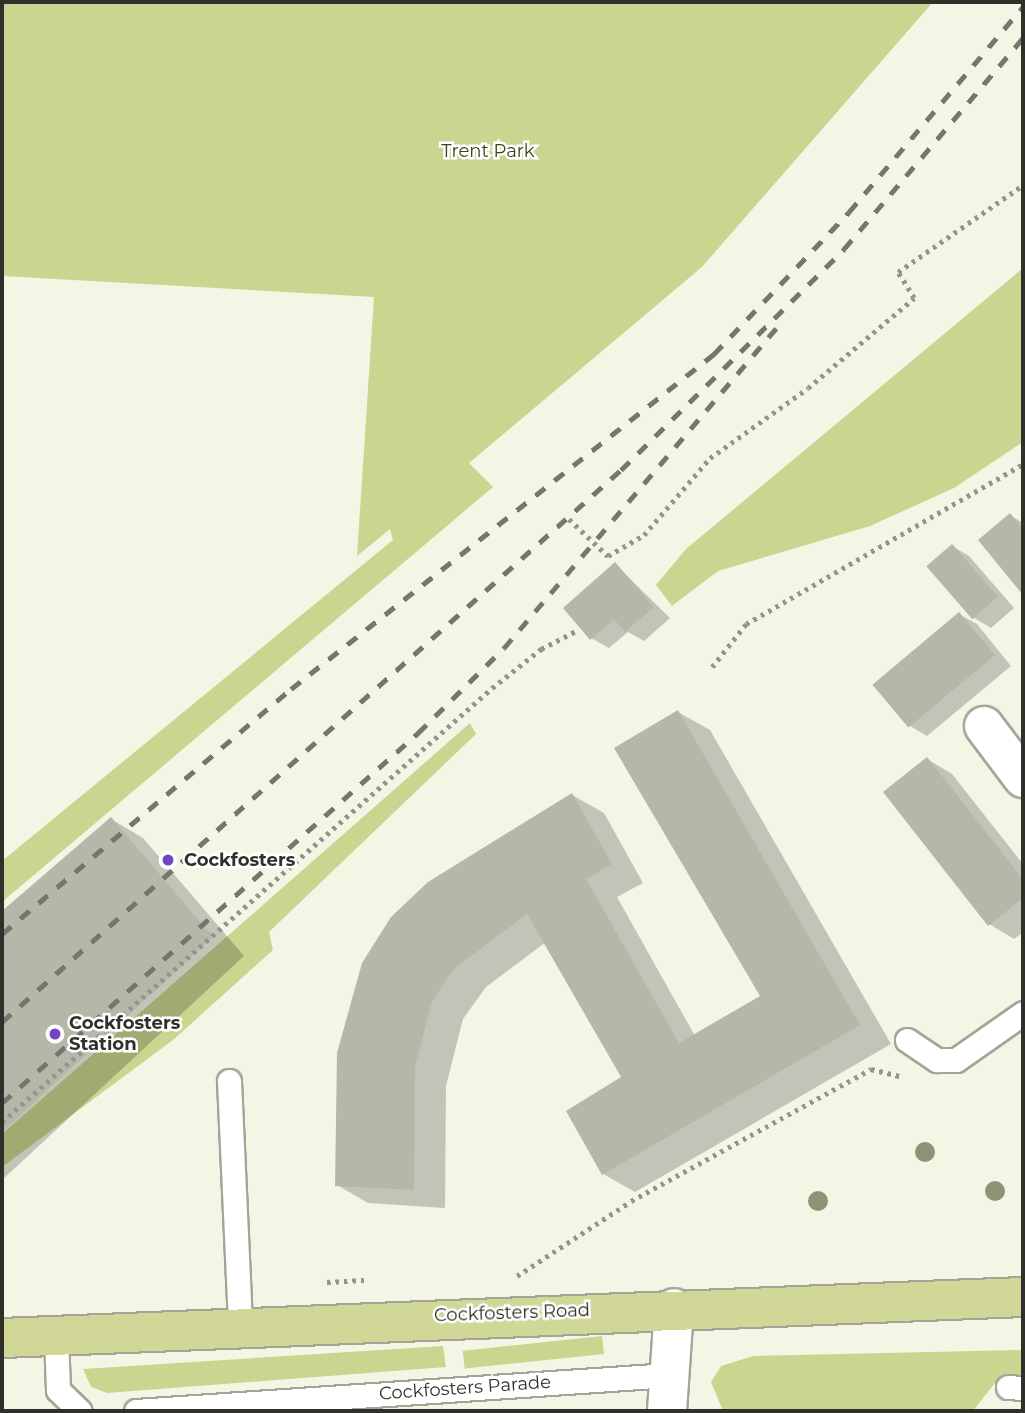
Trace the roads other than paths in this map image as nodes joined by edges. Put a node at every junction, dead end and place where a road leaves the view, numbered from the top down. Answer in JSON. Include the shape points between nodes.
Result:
{"nodes":[{"id":1,"x":984,"y":726,"type":"dead end"},
{"id":2,"x":1023,"y":778,"type":"edge"},
{"id":3,"x":1023,"y":1013,"type":"edge"},
{"id":4,"x":907,"y":1040,"type":"dead end"},
{"id":5,"x":229,"y":1081,"type":"dead end"},
{"id":6,"x":1023,"y":1297,"type":"edge"},
{"id":7,"x":674,"y":1308,"type":"junction"},
{"id":8,"x":240,"y":1326,"type":"junction"},
{"id":9,"x":56,"y":1335,"type":"junction"},
{"id":10,"x":2,"y":1338,"type":"edge"},
{"id":11,"x":668,"y":1393,"type":"edge"},
{"id":12,"x":80,"y":1411,"type":"edge"},
{"id":13,"x":136,"y":1411,"type":"edge"}],
"edges":[{"from":1,"to":2,"type":"street"},
{"from":3,"to":4,"type":"lane","via":[[972,1052],[937,1060]]},
{"from":5,"to":8,"type":"lane"},
{"from":6,"to":7,"type":"main road","name":"Cockfosters Road"},
{"from":7,"to":8,"type":"main road","name":"Cockfosters Road"},
{"from":7,"to":11,"type":"street"},
{"from":8,"to":9,"type":"main road","name":"Cockfosters Road"},
{"from":9,"to":10,"type":"main road","name":"Cockfosters Road"},
{"from":9,"to":12,"type":"lane","via":[[58,1390]]},
{"from":11,"to":13,"type":"lane","name":"Cockfosters Parade"}]}
